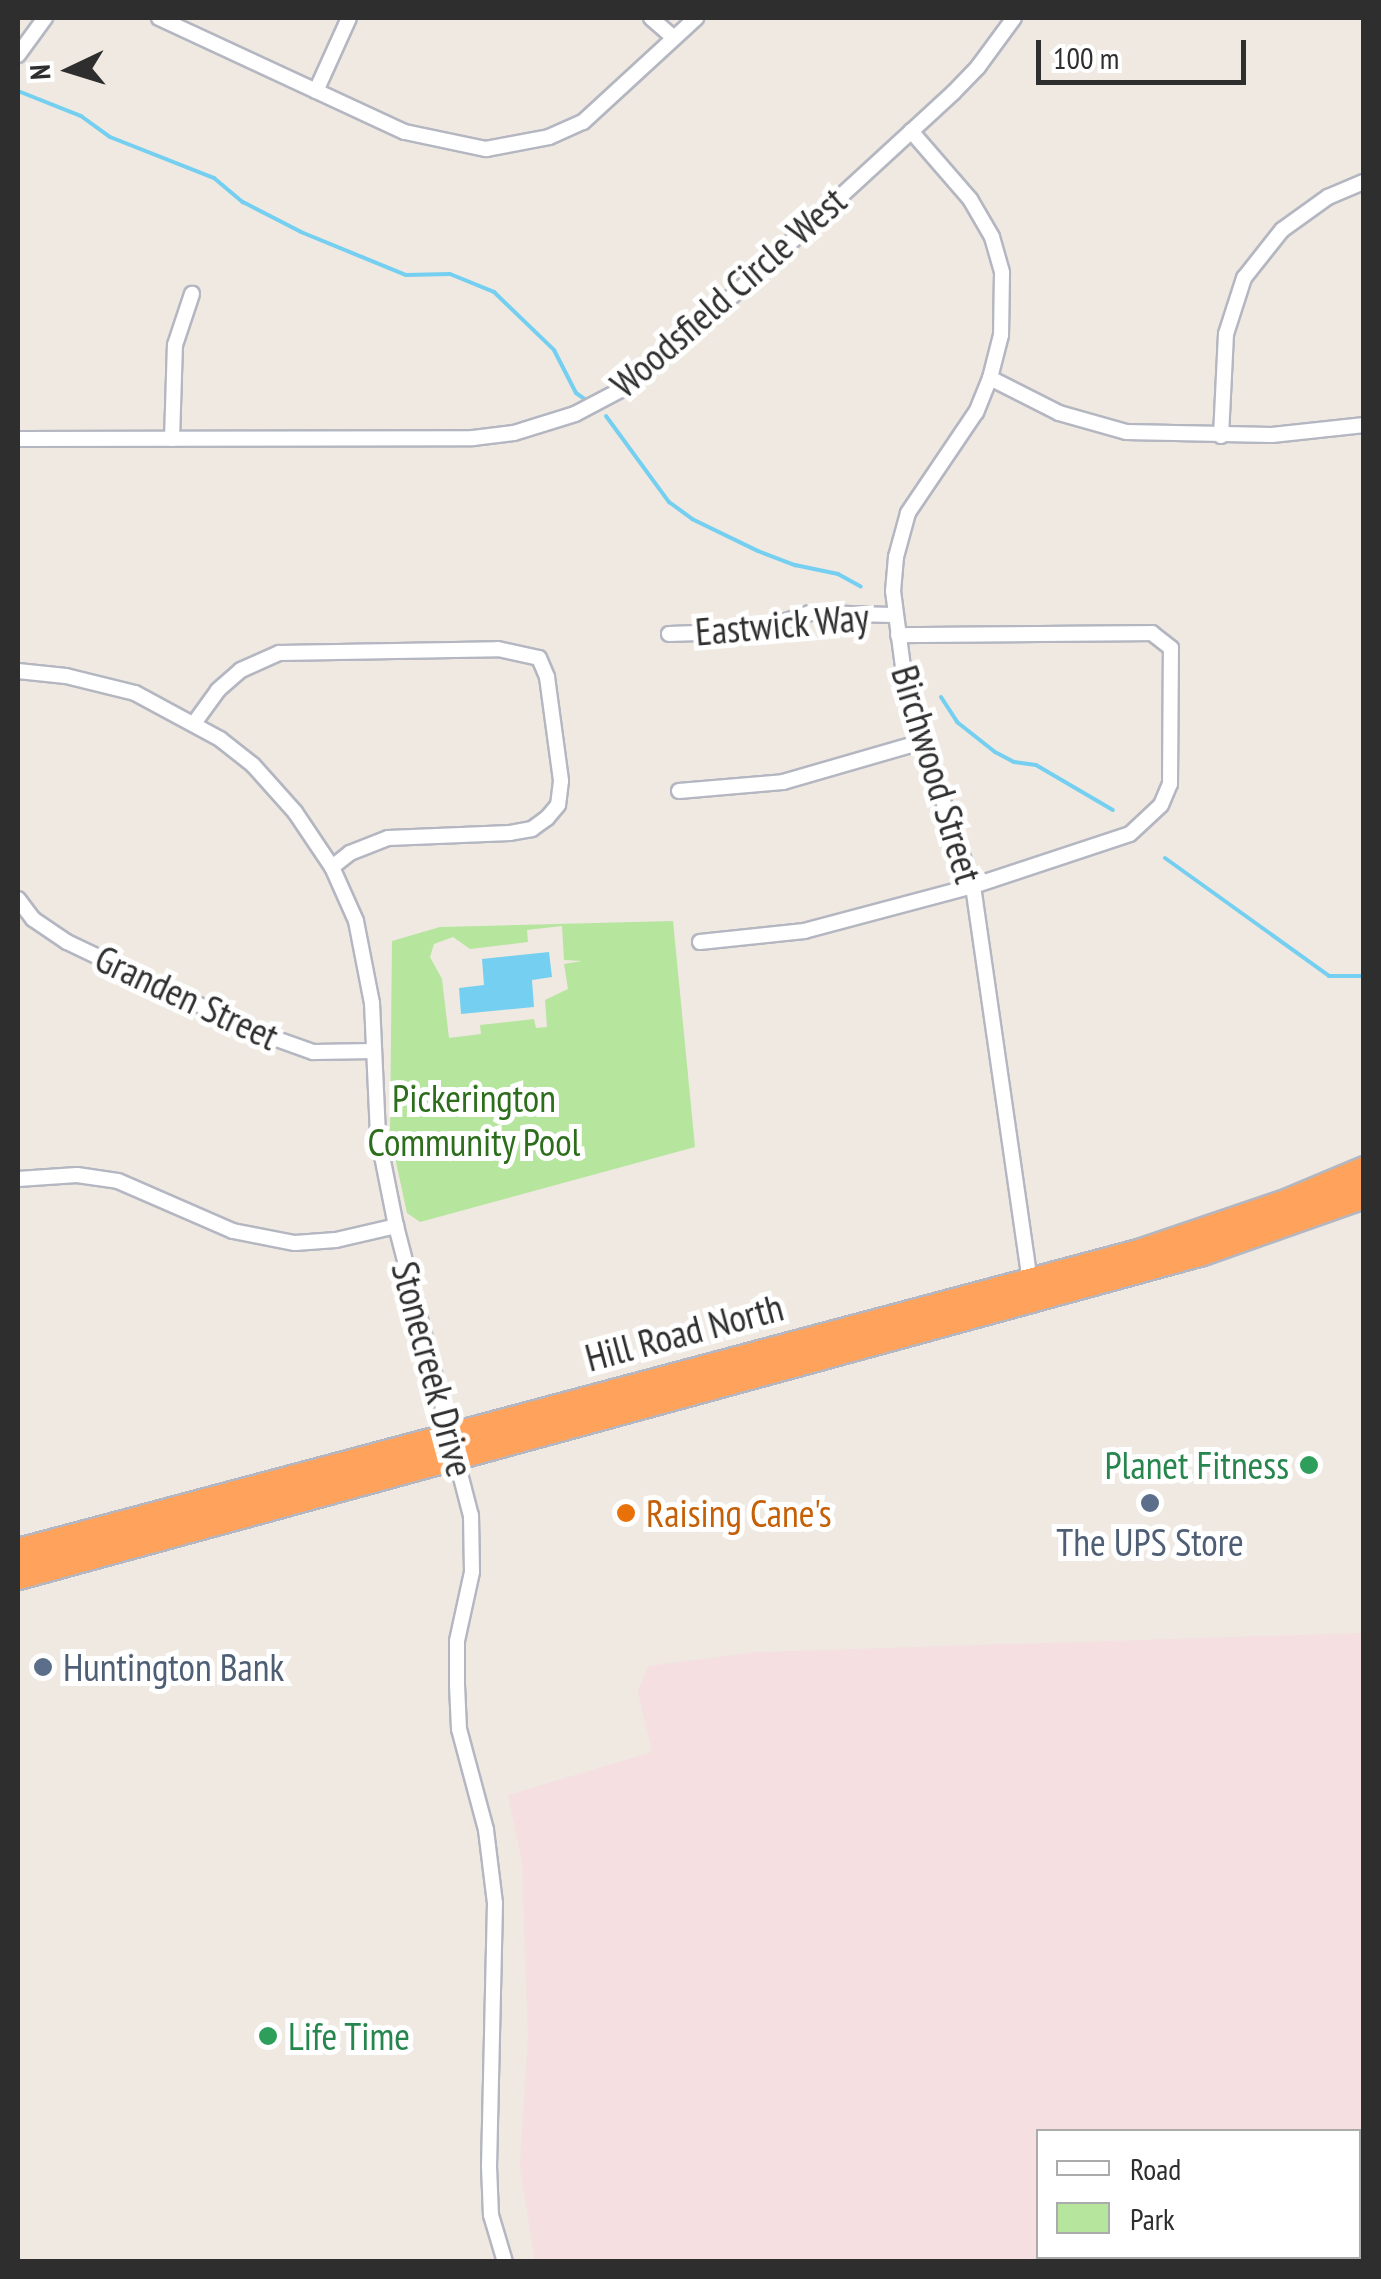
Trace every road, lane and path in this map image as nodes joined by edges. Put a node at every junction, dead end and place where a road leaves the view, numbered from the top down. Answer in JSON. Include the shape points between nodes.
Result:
{"nodes":[{"id":1,"x":45,"y":18,"type":"edge"},
{"id":2,"x":159,"y":18,"type":"edge"},
{"id":3,"x":348,"y":18,"type":"edge"},
{"id":4,"x":652,"y":18,"type":"edge"},
{"id":5,"x":696,"y":18,"type":"edge"},
{"id":6,"x":1014,"y":18,"type":"edge"},
{"id":7,"x":673,"y":36,"type":"junction"},
{"id":8,"x":18,"y":55,"type":"edge"},
{"id":9,"x":316,"y":91,"type":"junction"},
{"id":10,"x":911,"y":131,"type":"junction"},
{"id":11,"x":1364,"y":182,"type":"edge"},
{"id":12,"x":192,"y":294,"type":"dead end"},
{"id":13,"x":990,"y":378,"type":"junction"},
{"id":14,"x":1364,"y":426,"type":"edge"},
{"id":15,"x":1221,"y":436,"type":"junction"},
{"id":16,"x":18,"y":439,"type":"edge"},
{"id":17,"x":172,"y":439,"type":"junction"},
{"id":18,"x":894,"y":615,"type":"junction"},
{"id":19,"x":669,"y":634,"type":"dead end"},
{"id":20,"x":898,"y":635,"type":"junction"},
{"id":21,"x":18,"y":670,"type":"edge"},
{"id":22,"x":194,"y":722,"type":"junction"},
{"id":23,"x":922,"y":742,"type":"junction"},
{"id":24,"x":679,"y":791,"type":"dead end"},
{"id":25,"x":332,"y":867,"type":"junction"},
{"id":26,"x":973,"y":886,"type":"junction"},
{"id":27,"x":18,"y":898,"type":"edge"},
{"id":28,"x":700,"y":942,"type":"dead end"},
{"id":29,"x":374,"y":1051,"type":"junction"},
{"id":30,"x":1364,"y":1169,"type":"edge"},
{"id":31,"x":18,"y":1178,"type":"edge"},
{"id":32,"x":1364,"y":1194,"type":"edge"},
{"id":33,"x":396,"y":1226,"type":"junction"},
{"id":34,"x":1031,"y":1284,"type":"junction"},
{"id":35,"x":454,"y":1446,"type":"junction"},
{"id":36,"x":18,"y":1551,"type":"edge"},
{"id":37,"x":18,"y":1576,"type":"edge"},
{"id":38,"x":505,"y":2262,"type":"edge"}],
"edges":[{"from":1,"to":8,"type":"street"},
{"from":2,"to":9,"type":"street"},
{"from":3,"to":9,"type":"street"},
{"from":4,"to":7,"type":"street"},
{"from":5,"to":7,"type":"street"},
{"from":6,"to":10,"type":"street","name":"Woodsfield Circle West","via":[[978,68]]},
{"from":7,"to":9,"type":"street","via":[[583,122],[508,147],[486,150],[425,139]]},
{"from":10,"to":13,"type":"street","name":"Birchwood Street","via":[[970,198],[998,252],[1003,312]]},
{"from":10,"to":17,"type":"street","name":"Woodsfield Circle West","via":[[646,373],[574,414],[473,438]]},
{"from":11,"to":15,"type":"street","via":[[1328,197],[1282,230],[1244,278],[1226,334]]},
{"from":12,"to":17,"type":"street","via":[[175,345]]},
{"from":13,"to":15,"type":"street","via":[[1093,424],[1167,436]]},
{"from":13,"to":18,"type":"street","name":"Birchwood Street","via":[[976,412],[908,514],[893,572]]},
{"from":14,"to":15,"type":"street"},
{"from":16,"to":17,"type":"street","name":"Woodsfield Circle West"},
{"from":18,"to":19,"type":"street","name":"Eastwick Way","via":[[810,614],[756,631]]},
{"from":18,"to":20,"type":"street","name":"Birchwood Street"},
{"from":20,"to":23,"type":"street","name":"Birchwood Street","via":[[907,698]]},
{"from":20,"to":26,"type":"street","via":[[1152,633],[1170,648],[1170,784],[1160,805],[1130,834]]},
{"from":21,"to":22,"type":"street","name":"Stonecreek Drive","via":[[108,684]]},
{"from":22,"to":25,"type":"street","name":"Stonecreek Drive","via":[[282,795]]},
{"from":22,"to":25,"type":"street","via":[[224,683],[279,653],[498,648],[539,658],[561,782],[558,805],[547,818],[510,833],[388,838]]},
{"from":23,"to":24,"type":"street","via":[[783,782]]},
{"from":23,"to":26,"type":"street","name":"Birchwood Street"},
{"from":25,"to":29,"type":"street","name":"Stonecreek Drive","via":[[362,942]]},
{"from":26,"to":28,"type":"street","via":[[804,931]]},
{"from":26,"to":34,"type":"street","name":"Birchwood Street"},
{"from":27,"to":29,"type":"street","name":"Granden Street","via":[[33,919],[68,942],[254,1030],[313,1052]]},
{"from":29,"to":33,"type":"street","name":"Stonecreek Drive","via":[[378,1136]]},
{"from":30,"to":34,"type":"highway","name":"Hill Road North","via":[[1216,1227]]},
{"from":31,"to":33,"type":"street","via":[[118,1181],[233,1231],[294,1243]]},
{"from":32,"to":35,"type":"highway","name":"Hill Road North","via":[[1202,1252]]},
{"from":33,"to":35,"type":"street","name":"Stonecreek Drive"},
{"from":34,"to":35,"type":"highway","name":"Hill Road North"},
{"from":35,"to":36,"type":"highway","name":"Hill Road North"},
{"from":35,"to":37,"type":"highway","name":"Hill Road North"},
{"from":35,"to":38,"type":"street","name":"Stonecreek Drive","via":[[471,1514],[472,1572],[457,1641],[458,1715],[486,1830],[495,1903],[489,2166],[491,2215]]}]}
